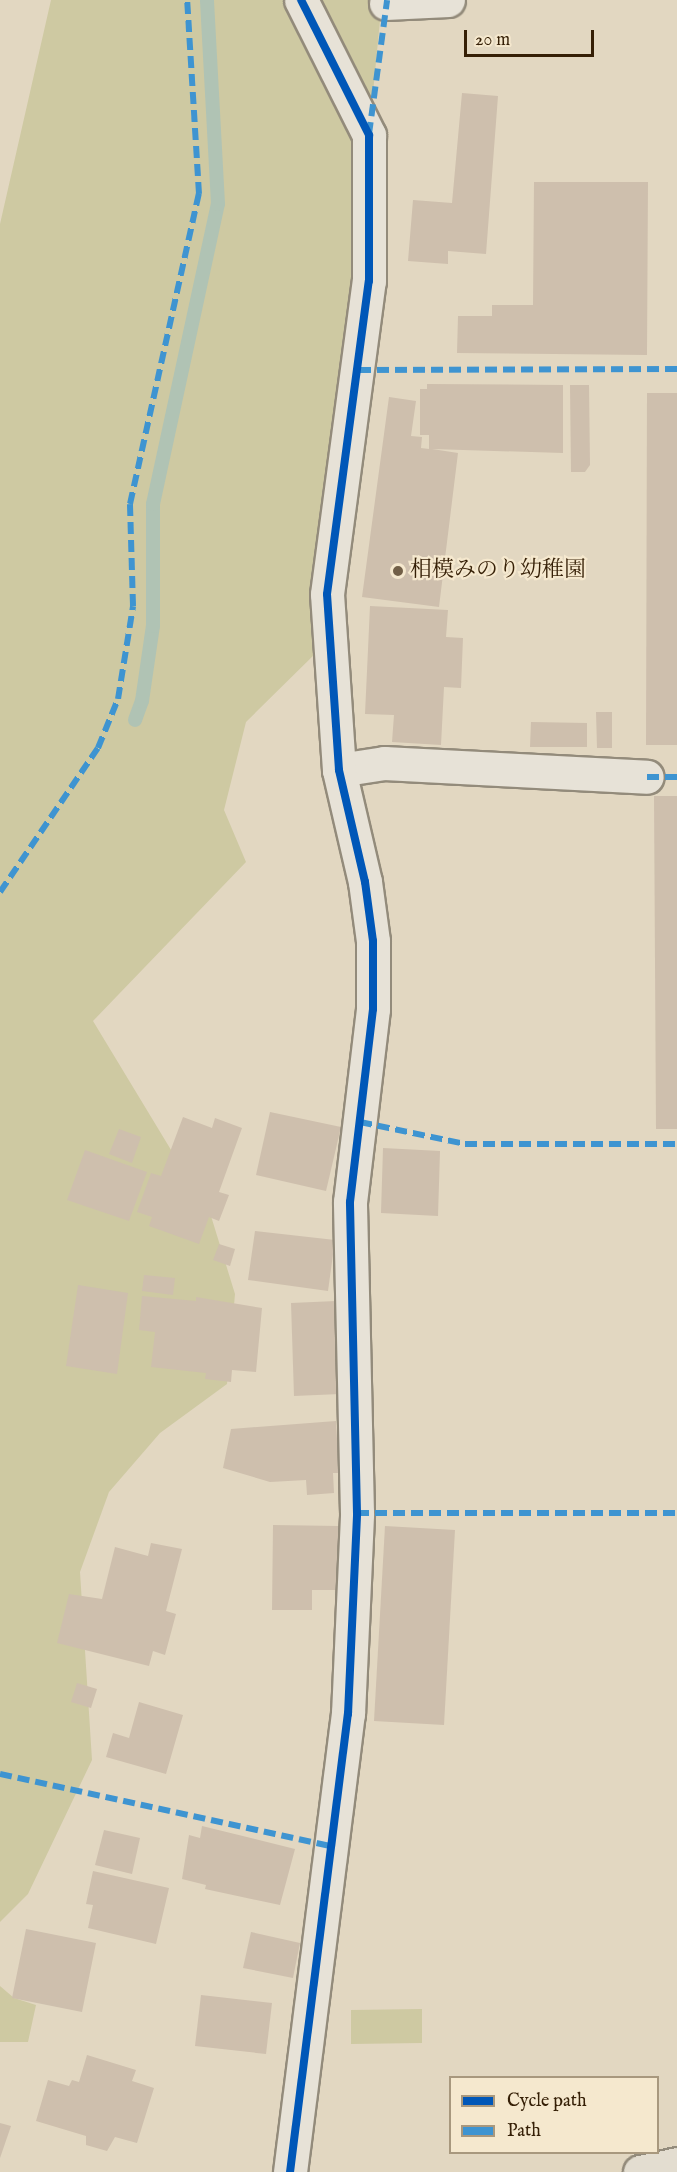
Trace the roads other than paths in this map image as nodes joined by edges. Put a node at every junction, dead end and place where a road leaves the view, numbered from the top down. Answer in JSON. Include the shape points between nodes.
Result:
{"nodes":[{"id":1,"x":301,"y":0,"type":"edge"},
{"id":2,"x":448,"y":0,"type":"edge"},
{"id":3,"x":386,"y":3,"type":"dead end"},
{"id":4,"x":339,"y":770,"type":"junction"},
{"id":5,"x":647,"y":777,"type":"dead end"},
{"id":6,"x":677,"y":2164,"type":"edge"},
{"id":7,"x":290,"y":2172,"type":"edge"},
{"id":8,"x":640,"y":2172,"type":"edge"}],
"edges":[{"from":1,"to":4,"type":"street","via":[[369,135],[369,281],[327,594]]},
{"from":2,"to":3,"type":"street"},
{"from":4,"to":5,"type":"street","via":[[384,763]]},
{"from":4,"to":7,"type":"street","via":[[365,882],[373,941],[373,1009],[350,1202],[357,1513],[348,1714]]},
{"from":6,"to":8,"type":"main road"}]}
